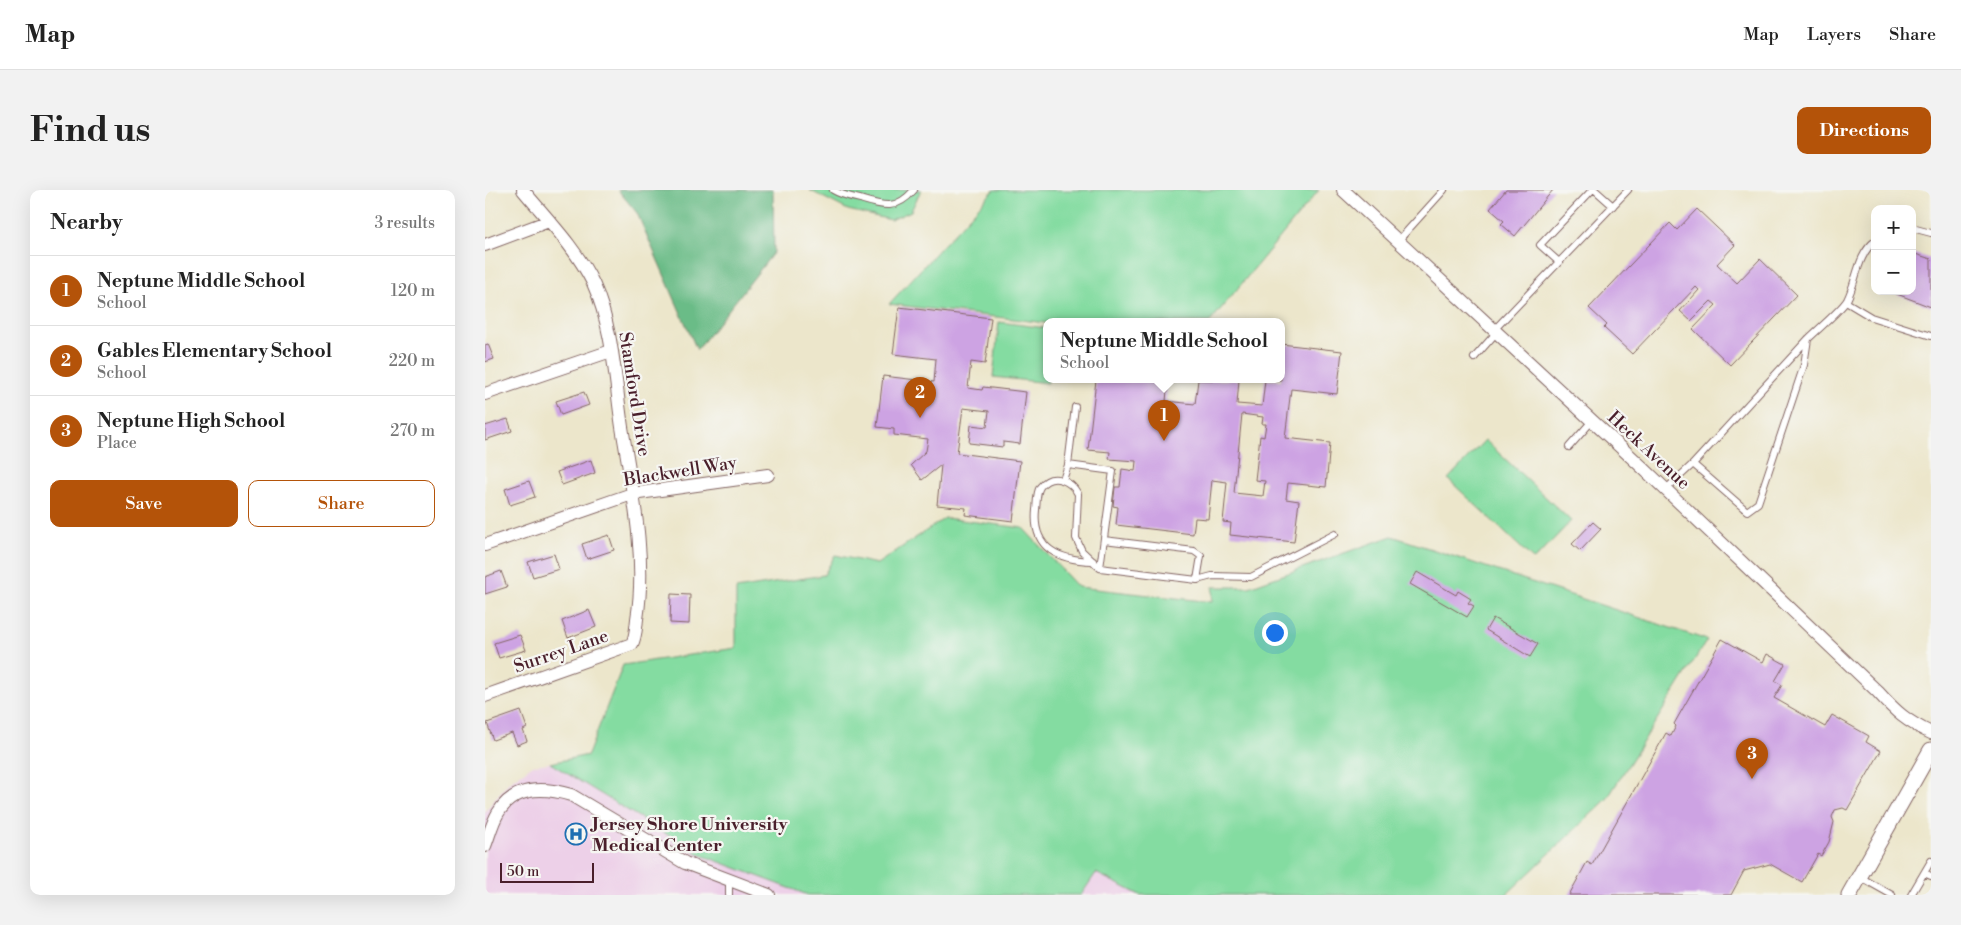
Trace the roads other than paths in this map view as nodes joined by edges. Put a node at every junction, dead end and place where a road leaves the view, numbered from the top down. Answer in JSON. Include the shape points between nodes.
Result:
{"nodes":[{"id":1,"x":523,"y":190,"type":"edge"},
{"id":2,"x":833,"y":190,"type":"edge"},
{"id":3,"x":914,"y":190,"type":"edge"},
{"id":4,"x":1343,"y":190,"type":"edge"},
{"id":5,"x":1443,"y":190,"type":"edge"},
{"id":6,"x":1594,"y":190,"type":"edge"},
{"id":7,"x":1628,"y":190,"type":"edge"},
{"id":8,"x":1613,"y":206,"type":"junction"},
{"id":9,"x":549,"y":221,"type":"junction"},
{"id":10,"x":1916,"y":229,"type":"edge"},
{"id":11,"x":1931,"y":233,"type":"edge"},
{"id":12,"x":1398,"y":242,"type":"junction"},
{"id":13,"x":485,"y":244,"type":"edge"},
{"id":14,"x":1871,"y":246,"type":"edge"},
{"id":15,"x":1559,"y":262,"type":"junction"},
{"id":16,"x":1846,"y":302,"type":"junction"},
{"id":17,"x":1495,"y":332,"type":"junction"},
{"id":18,"x":1931,"y":336,"type":"edge"},
{"id":19,"x":1808,"y":340,"type":"junction"},
{"id":20,"x":611,"y":351,"type":"junction"},
{"id":21,"x":1473,"y":358,"type":"dead end"},
{"id":22,"x":485,"y":394,"type":"edge"},
{"id":23,"x":1075,"y":407,"type":"dead end"},
{"id":24,"x":1592,"y":421,"type":"junction"},
{"id":25,"x":1569,"y":447,"type":"dead end"},
{"id":26,"x":1068,"y":464,"type":"junction"},
{"id":27,"x":1693,"y":464,"type":"junction"},
{"id":28,"x":768,"y":475,"type":"dead end"},
{"id":29,"x":1063,"y":480,"type":"junction"},
{"id":30,"x":1665,"y":490,"type":"junction"},
{"id":31,"x":632,"y":494,"type":"junction"},
{"id":32,"x":1335,"y":534,"type":"dead end"},
{"id":33,"x":1104,"y":540,"type":"junction"},
{"id":34,"x":485,"y":545,"type":"edge"},
{"id":35,"x":1093,"y":561,"type":"junction"},
{"id":36,"x":1100,"y":568,"type":"junction"},
{"id":37,"x":1197,"y":580,"type":"junction"},
{"id":38,"x":636,"y":628,"type":"joint"},
{"id":39,"x":485,"y":696,"type":"edge"},
{"id":40,"x":1931,"y":733,"type":"edge"},
{"id":41,"x":1931,"y":750,"type":"edge"},
{"id":42,"x":485,"y":846,"type":"edge"},
{"id":43,"x":1931,"y":861,"type":"edge"},
{"id":44,"x":1924,"y":872,"type":"junction"},
{"id":45,"x":1931,"y":876,"type":"edge"},
{"id":46,"x":1859,"y":877,"type":"junction"},
{"id":47,"x":729,"y":881,"type":"junction"},
{"id":48,"x":729,"y":895,"type":"edge"},
{"id":49,"x":769,"y":895,"type":"edge"},
{"id":50,"x":1849,"y":895,"type":"edge"},
{"id":51,"x":1893,"y":895,"type":"edge"},
{"id":52,"x":1911,"y":895,"type":"edge"}],
"edges":[{"from":1,"to":9,"type":"street","name":"Stamford Drive"},
{"from":2,"to":3,"type":"lane","via":[[881,206],[901,202]]},
{"from":4,"to":12,"type":"street","name":"Heck Avenue"},
{"from":5,"to":12,"type":"lane"},
{"from":6,"to":8,"type":"lane"},
{"from":6,"to":15,"type":"lane","via":[[1540,245]]},
{"from":7,"to":8,"type":"lane"},
{"from":8,"to":15,"type":"lane"},
{"from":9,"to":13,"type":"street"},
{"from":9,"to":20,"type":"street","name":"Stamford Drive","via":[[575,253],[593,283],[602,305]]},
{"from":10,"to":11,"type":"lane"},
{"from":12,"to":17,"type":"street","name":"Heck Avenue"},
{"from":14,"to":16,"type":"lane","via":[[1861,260]]},
{"from":15,"to":17,"type":"lane"},
{"from":16,"to":18,"type":"lane","via":[[1871,316]]},
{"from":16,"to":19,"type":"lane"},
{"from":17,"to":21,"type":"lane"},
{"from":17,"to":24,"type":"street","name":"Heck Avenue"},
{"from":19,"to":27,"type":"lane"},
{"from":19,"to":27,"type":"lane","via":[[1804,365],[1758,503],[1747,510]]},
{"from":20,"to":22,"type":"street"},
{"from":20,"to":31,"type":"street","name":"Stamford Drive"},
{"from":23,"to":26,"type":"lane"},
{"from":24,"to":25,"type":"lane"},
{"from":24,"to":30,"type":"street","name":"Heck Avenue"},
{"from":26,"to":29,"type":"lane"},
{"from":26,"to":33,"type":"lane","via":[[1113,471]]},
{"from":27,"to":30,"type":"lane"},
{"from":28,"to":31,"type":"street","name":"Blackwell Way"},
{"from":29,"to":35,"type":"lane","via":[[1079,494],[1076,538],[1082,551]]},
{"from":29,"to":35,"type":"lane","via":[[1050,480],[1040,487],[1035,517],[1040,539],[1055,553],[1073,560]]},
{"from":30,"to":40,"type":"street","name":"Heck Avenue","via":[[1878,692],[1897,714]]},
{"from":31,"to":34,"type":"street","name":"Blackwell Way"},
{"from":31,"to":38,"type":"street","name":"Stamford Drive","via":[[640,584]]},
{"from":32,"to":37,"type":"lane","via":[[1251,577],[1212,576]]},
{"from":33,"to":36,"type":"lane"},
{"from":33,"to":37,"type":"lane","via":[[1194,552],[1201,556]]},
{"from":35,"to":36,"type":"lane"},
{"from":36,"to":37,"type":"lane"},
{"from":38,"to":39,"type":"street","name":"Surrey Lane","via":[[634,639],[625,648]]},
{"from":41,"to":46,"type":"street"},
{"from":42,"to":47,"type":"street","via":[[497,814],[505,803],[531,790],[553,790],[571,795],[685,863]]},
{"from":43,"to":44,"type":"lane"},
{"from":44,"to":45,"type":"lane"},
{"from":44,"to":52,"type":"lane"},
{"from":46,"to":50,"type":"street"},
{"from":46,"to":51,"type":"lane"},
{"from":47,"to":48,"type":"lane"},
{"from":47,"to":49,"type":"street"}]}
